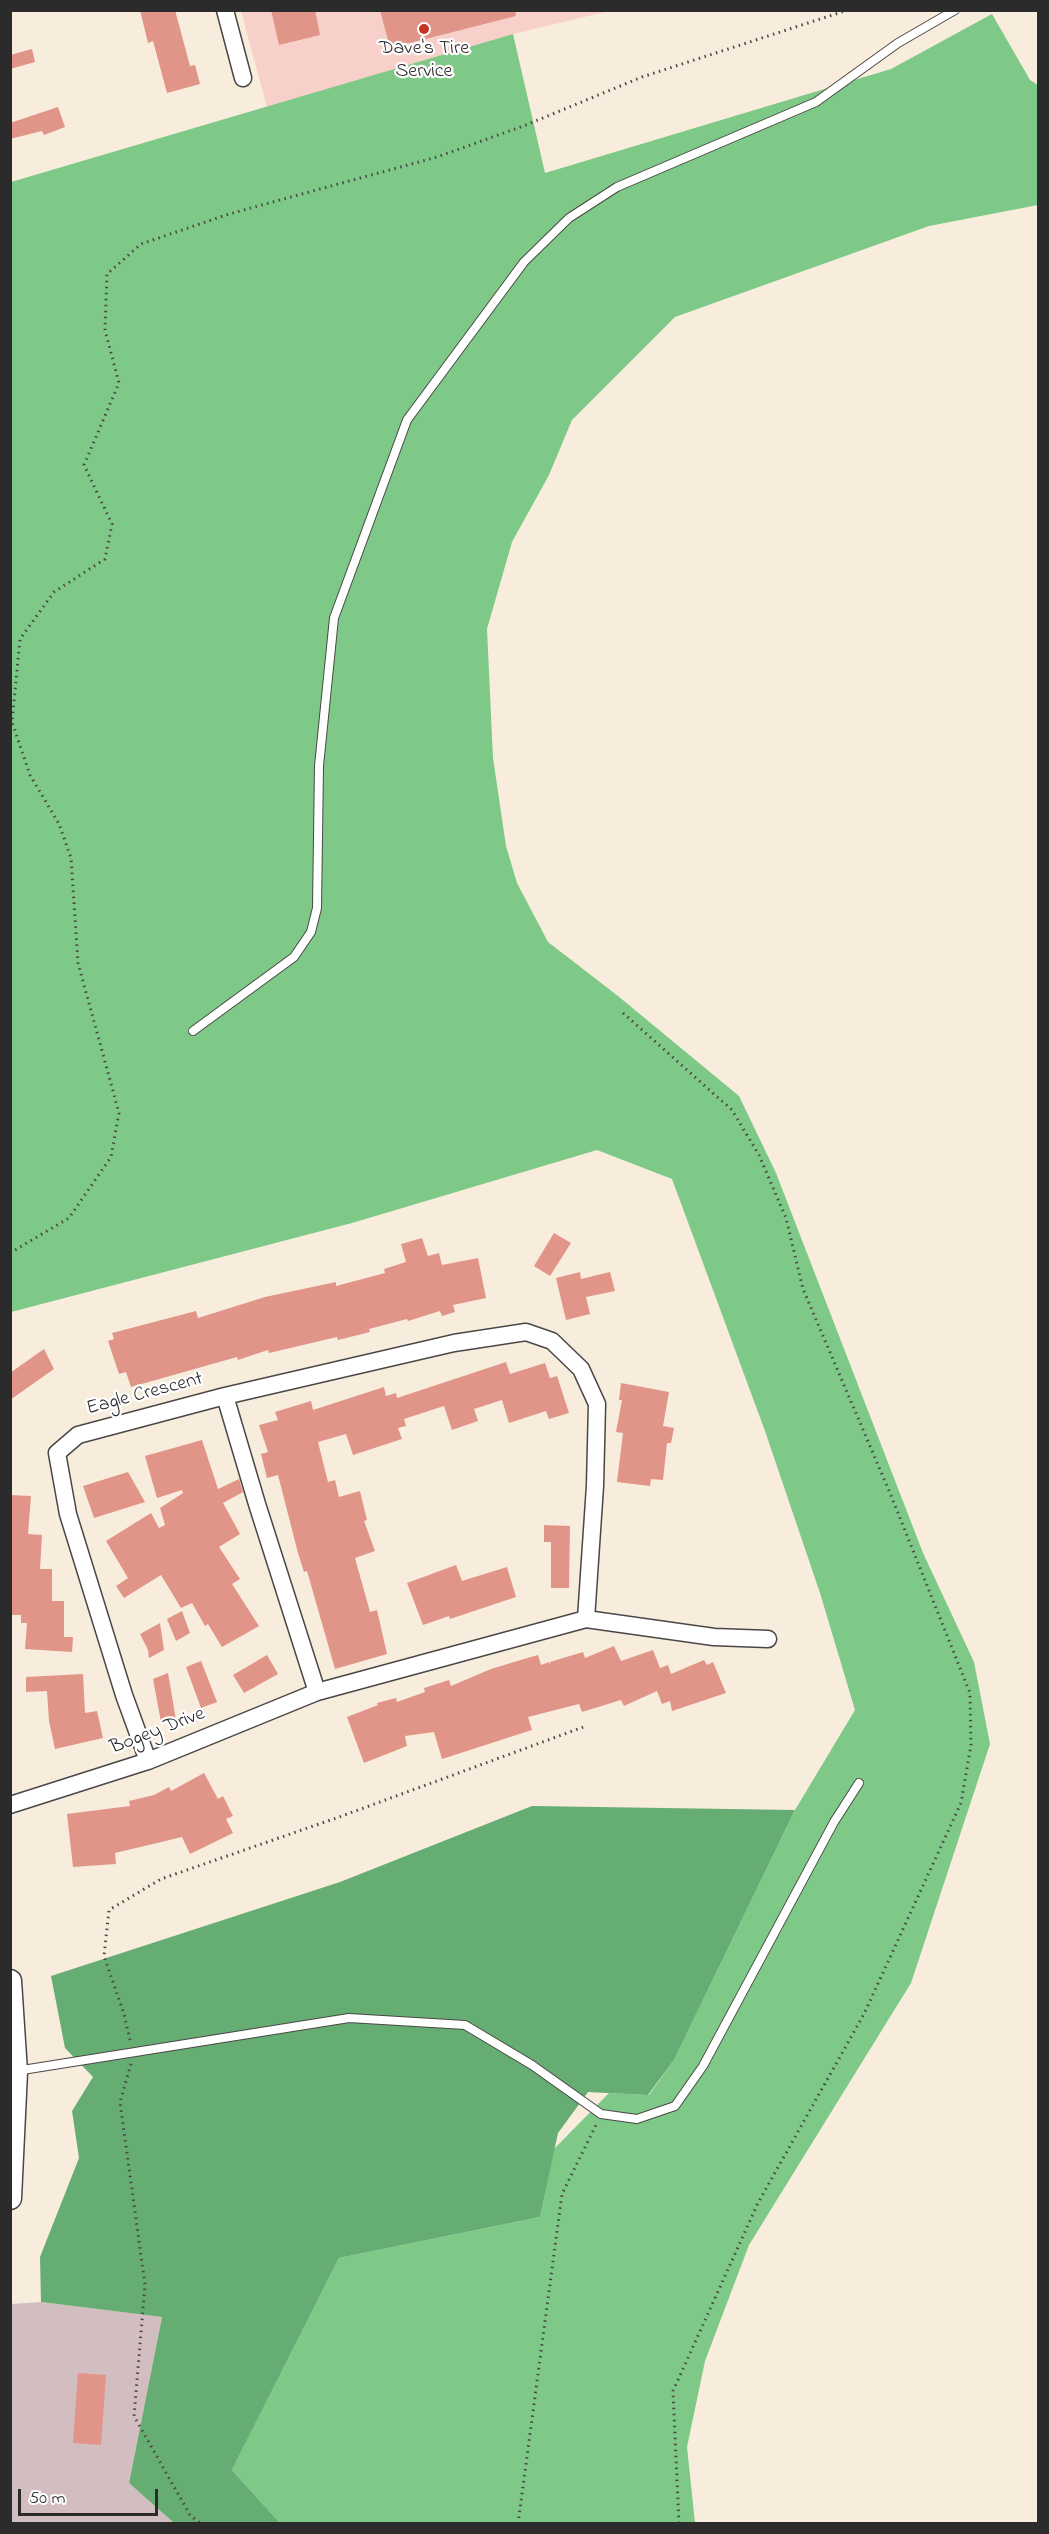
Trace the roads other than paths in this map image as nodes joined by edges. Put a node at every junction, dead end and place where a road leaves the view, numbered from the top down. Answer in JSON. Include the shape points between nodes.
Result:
{"nodes":[{"id":1,"x":225,"y":10,"type":"edge"},
{"id":2,"x":955,"y":10,"type":"edge"},
{"id":3,"x":243,"y":78,"type":"dead end"},
{"id":4,"x":193,"y":1031,"type":"dead end"},
{"id":5,"x":225,"y":1396,"type":"junction"},
{"id":6,"x":586,"y":1619,"type":"junction"},
{"id":7,"x":768,"y":1639,"type":"dead end"},
{"id":8,"x":317,"y":1692,"type":"junction"},
{"id":9,"x":148,"y":1761,"type":"junction"},
{"id":10,"x":859,"y":1783,"type":"dead end"},
{"id":11,"x":10,"y":1805,"type":"edge"},
{"id":12,"x":10,"y":1981,"type":"edge"},
{"id":13,"x":12,"y":2015,"type":"edge"},
{"id":14,"x":16,"y":2072,"type":"junction"},
{"id":15,"x":12,"y":2146,"type":"edge"},
{"id":16,"x":10,"y":2198,"type":"edge"}],
"edges":[{"from":1,"to":3,"type":"street"},
{"from":2,"to":4,"type":"lane","via":[[898,44],[816,102],[617,187],[569,218],[517,272],[407,420],[334,618],[319,766],[317,908],[311,932],[294,957]]},
{"from":5,"to":6,"type":"street","via":[[454,1343],[526,1332],[552,1341],[581,1369],[597,1404]]},
{"from":5,"to":8,"type":"street","name":"Eagle Crescent"},
{"from":5,"to":9,"type":"street","name":"Eagle Crescent","via":[[78,1435],[57,1453],[68,1514]]},
{"from":6,"to":7,"type":"street","via":[[714,1637]]},
{"from":6,"to":8,"type":"street","name":"Bogey Drive"},
{"from":8,"to":9,"type":"street","name":"Bogey Drive"},
{"from":9,"to":11,"type":"street","name":"Bogey Drive"},
{"from":10,"to":14,"type":"lane","via":[[834,1822],[703,2066],[675,2106],[637,2119],[601,2114],[465,2025],[349,2018]]},
{"from":12,"to":13,"type":"street"},
{"from":13,"to":14,"type":"street"},
{"from":14,"to":15,"type":"street"},
{"from":15,"to":16,"type":"street"}]}
